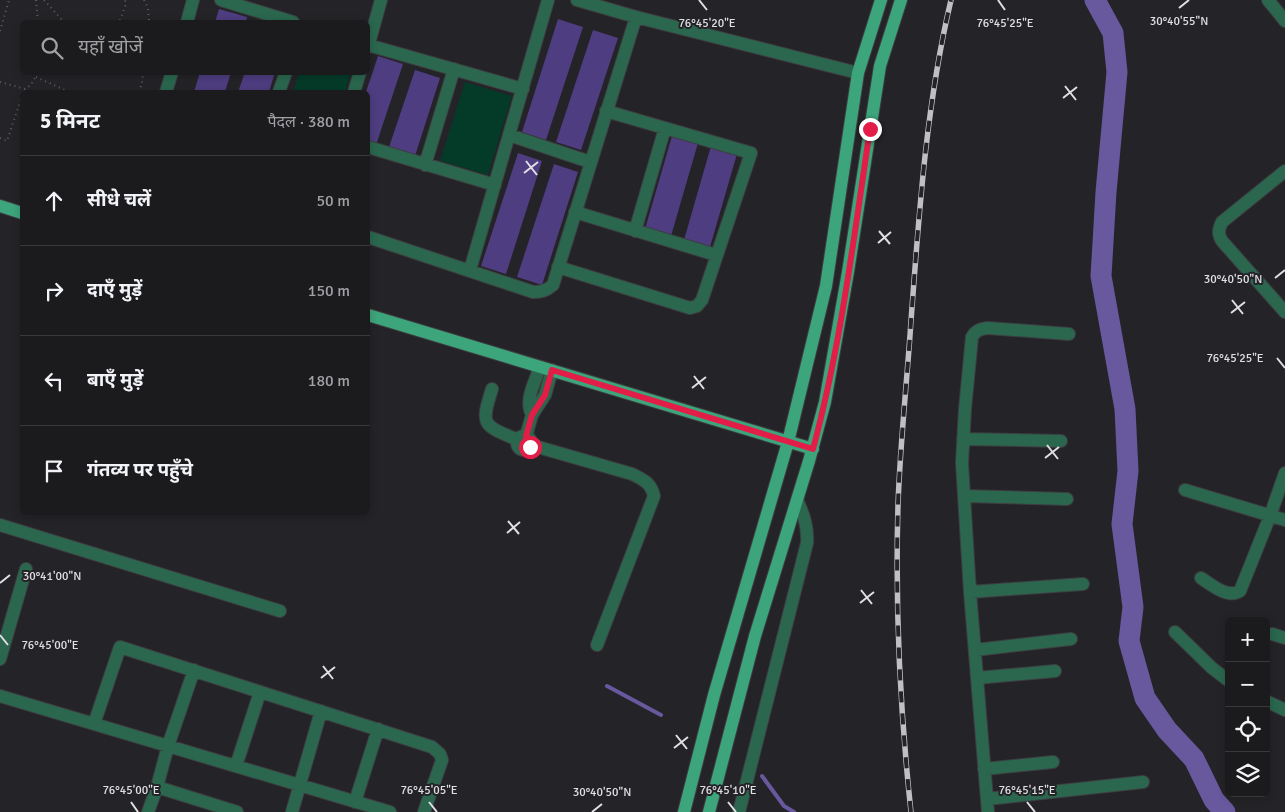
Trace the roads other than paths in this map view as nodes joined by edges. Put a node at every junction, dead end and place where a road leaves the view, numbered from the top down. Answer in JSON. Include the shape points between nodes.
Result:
{"nodes":[{"id":1,"x":193,"y":0,"type":"edge"},
{"id":2,"x":221,"y":0,"type":"edge"},
{"id":3,"x":382,"y":0,"type":"edge"},
{"id":4,"x":548,"y":0,"type":"edge"},
{"id":5,"x":576,"y":0,"type":"edge"},
{"id":6,"x":881,"y":0,"type":"edge"},
{"id":7,"x":901,"y":0,"type":"edge"},
{"id":8,"x":1268,"y":0,"type":"edge"},
{"id":9,"x":636,"y":17,"type":"junction"},
{"id":10,"x":187,"y":20,"type":"edge"},
{"id":11,"x":286,"y":20,"type":"edge"},
{"id":12,"x":1285,"y":21,"type":"edge"},
{"id":13,"x":370,"y":39,"type":"edge"},
{"id":14,"x":370,"y":46,"type":"edge"},
{"id":15,"x":454,"y":69,"type":"junction"},
{"id":16,"x":858,"y":73,"type":"junction"},
{"id":17,"x":171,"y":75,"type":"edge"},
{"id":18,"x":285,"y":75,"type":"edge"},
{"id":19,"x":359,"y":75,"type":"edge"},
{"id":20,"x":523,"y":89,"type":"junction"},
{"id":21,"x":167,"y":90,"type":"edge"},
{"id":22,"x":280,"y":90,"type":"edge"},
{"id":23,"x":355,"y":90,"type":"edge"},
{"id":24,"x":606,"y":111,"type":"junction"},
{"id":25,"x":665,"y":128,"type":"junction"},
{"id":26,"x":509,"y":135,"type":"junction"},
{"id":27,"x":370,"y":148,"type":"edge"},
{"id":28,"x":590,"y":162,"type":"junction"},
{"id":29,"x":425,"y":164,"type":"junction"},
{"id":30,"x":1285,"y":171,"type":"edge"},
{"id":31,"x":495,"y":185,"type":"junction"},
{"id":32,"x":0,"y":206,"type":"edge"},
{"id":33,"x":20,"y":212,"type":"edge"},
{"id":34,"x":575,"y":212,"type":"junction"},
{"id":35,"x":635,"y":230,"type":"junction"},
{"id":36,"x":370,"y":238,"type":"edge"},
{"id":37,"x":716,"y":255,"type":"junction"},
{"id":38,"x":558,"y":266,"type":"junction"},
{"id":39,"x":470,"y":270,"type":"junction"},
{"id":40,"x":1285,"y":312,"type":"edge"},
{"id":41,"x":370,"y":316,"type":"edge"},
{"id":42,"x":1069,"y":334,"type":"dead end"},
{"id":43,"x":546,"y":368,"type":"junction"},
{"id":44,"x":492,"y":389,"type":"dead end"},
{"id":45,"x":963,"y":439,"type":"junction"},
{"id":46,"x":525,"y":440,"type":"junction"},
{"id":47,"x":1061,"y":441,"type":"dead end"},
{"id":48,"x":788,"y":442,"type":"junction"},
{"id":49,"x":813,"y":449,"type":"junction"},
{"id":50,"x":1285,"y":473,"type":"edge"},
{"id":51,"x":1185,"y":490,"type":"dead end"},
{"id":52,"x":964,"y":496,"type":"junction"},
{"id":53,"x":1067,"y":499,"type":"dead end"},
{"id":54,"x":797,"y":500,"type":"junction"},
{"id":55,"x":1270,"y":516,"type":"junction"},
{"id":56,"x":1285,"y":520,"type":"edge"},
{"id":57,"x":0,"y":525,"type":"edge"},
{"id":58,"x":26,"y":569,"type":"dead end"},
{"id":59,"x":1201,"y":578,"type":"dead end"},
{"id":60,"x":1083,"y":584,"type":"dead end"},
{"id":61,"x":970,"y":592,"type":"junction"},
{"id":62,"x":280,"y":611,"type":"dead end"},
{"id":63,"x":1175,"y":632,"type":"dead end"},
{"id":64,"x":1272,"y":634,"type":"dead end"},
{"id":65,"x":1285,"y":638,"type":"edge"},
{"id":66,"x":1071,"y":639,"type":"dead end"},
{"id":67,"x":597,"y":644,"type":"dead end"},
{"id":68,"x":975,"y":650,"type":"junction"},
{"id":69,"x":0,"y":659,"type":"edge"},
{"id":70,"x":194,"y":670,"type":"junction"},
{"id":71,"x":1055,"y":670,"type":"dead end"},
{"id":72,"x":977,"y":678,"type":"junction"},
{"id":73,"x":1225,"y":678,"type":"edge"},
{"id":74,"x":260,"y":692,"type":"junction"},
{"id":75,"x":1,"y":699,"type":"edge"},
{"id":76,"x":1270,"y":703,"type":"edge"},
{"id":77,"x":1285,"y":710,"type":"edge"},
{"id":78,"x":321,"y":711,"type":"junction"},
{"id":79,"x":94,"y":724,"type":"junction"},
{"id":80,"x":378,"y":729,"type":"junction"},
{"id":81,"x":168,"y":746,"type":"junction"},
{"id":82,"x":1053,"y":762,"type":"dead end"},
{"id":83,"x":236,"y":766,"type":"junction"},
{"id":84,"x":984,"y":769,"type":"junction"},
{"id":85,"x":1143,"y":782,"type":"dead end"},
{"id":86,"x":300,"y":785,"type":"junction"},
{"id":87,"x":157,"y":787,"type":"junction"},
{"id":88,"x":355,"y":802,"type":"junction"},
{"id":89,"x":987,"y":806,"type":"edge"},
{"id":90,"x":230,"y":811,"type":"edge"},
{"id":91,"x":148,"y":812,"type":"edge"},
{"id":92,"x":292,"y":812,"type":"edge"},
{"id":93,"x":390,"y":812,"type":"edge"},
{"id":94,"x":424,"y":812,"type":"edge"},
{"id":95,"x":684,"y":812,"type":"edge"},
{"id":96,"x":709,"y":812,"type":"edge"},
{"id":97,"x":739,"y":812,"type":"edge"}],
"edges":[{"from":1,"to":10,"type":"street"},
{"from":2,"to":11,"type":"street"},
{"from":3,"to":13,"type":"street"},
{"from":4,"to":20,"type":"street"},
{"from":5,"to":9,"type":"street"},
{"from":6,"to":16,"type":"main road"},
{"from":7,"to":49,"type":"main road","via":[[880,66],[848,272],[825,402]]},
{"from":8,"to":12,"type":"street"},
{"from":9,"to":16,"type":"street"},
{"from":9,"to":24,"type":"street"},
{"from":14,"to":15,"type":"street"},
{"from":15,"to":20,"type":"street"},
{"from":15,"to":29,"type":"street"},
{"from":16,"to":48,"type":"main road","via":[[826,286]]},
{"from":17,"to":21,"type":"street"},
{"from":18,"to":22,"type":"street"},
{"from":19,"to":23,"type":"street"},
{"from":20,"to":26,"type":"street"},
{"from":24,"to":25,"type":"street"},
{"from":24,"to":28,"type":"street"},
{"from":25,"to":35,"type":"street"},
{"from":25,"to":37,"type":"street","via":[[751,153]]},
{"from":26,"to":28,"type":"street"},
{"from":26,"to":31,"type":"street"},
{"from":27,"to":29,"type":"street"},
{"from":28,"to":34,"type":"street"},
{"from":29,"to":31,"type":"street"},
{"from":30,"to":40,"type":"street","via":[[1222,222],[1218,229],[1222,241]]},
{"from":31,"to":39,"type":"street"},
{"from":32,"to":33,"type":"main road"},
{"from":34,"to":35,"type":"street"},
{"from":34,"to":38,"type":"street"},
{"from":35,"to":37,"type":"street"},
{"from":36,"to":39,"type":"street"},
{"from":37,"to":38,"type":"street","via":[[702,300],[690,308]]},
{"from":38,"to":39,"type":"street","via":[[553,285],[542,292],[533,292]]},
{"from":41,"to":43,"type":"main road"},
{"from":42,"to":45,"type":"street","via":[[988,328],[975,332]]},
{"from":43,"to":46,"type":"street","via":[[545,395],[532,415]]},
{"from":43,"to":48,"type":"main road"},
{"from":44,"to":46,"type":"street","via":[[485,409],[488,425],[491,429]]},
{"from":45,"to":47,"type":"street"},
{"from":45,"to":52,"type":"street"},
{"from":46,"to":67,"type":"street","via":[[632,474],[648,482],[652,488],[654,496]]},
{"from":48,"to":49,"type":"main road"},
{"from":48,"to":95,"type":"main road"},
{"from":49,"to":54,"type":"main road"},
{"from":50,"to":55,"type":"street"},
{"from":51,"to":55,"type":"street"},
{"from":52,"to":53,"type":"street"},
{"from":52,"to":61,"type":"street"},
{"from":54,"to":96,"type":"main road","via":[[755,636]]},
{"from":54,"to":97,"type":"street","via":[[805,515],[807,543]]},
{"from":55,"to":56,"type":"street"},
{"from":55,"to":59,"type":"street","via":[[1240,591],[1229,594]]},
{"from":57,"to":62,"type":"street"},
{"from":58,"to":69,"type":"street"},
{"from":60,"to":61,"type":"street"},
{"from":61,"to":68,"type":"street"},
{"from":63,"to":73,"type":"street"},
{"from":64,"to":65,"type":"street"},
{"from":66,"to":68,"type":"street"},
{"from":68,"to":72,"type":"street"},
{"from":70,"to":74,"type":"street"},
{"from":70,"to":79,"type":"street","via":[[120,647]]},
{"from":70,"to":81,"type":"street"},
{"from":71,"to":72,"type":"street"},
{"from":72,"to":84,"type":"street"},
{"from":74,"to":78,"type":"street"},
{"from":74,"to":83,"type":"street"},
{"from":75,"to":79,"type":"street"},
{"from":76,"to":77,"type":"street"},
{"from":78,"to":80,"type":"street"},
{"from":78,"to":86,"type":"street"},
{"from":79,"to":81,"type":"street"},
{"from":80,"to":88,"type":"street"},
{"from":80,"to":94,"type":"street","via":[[432,746],[440,754],[442,760]]},
{"from":81,"to":83,"type":"street"},
{"from":81,"to":87,"type":"street"},
{"from":82,"to":84,"type":"street"},
{"from":83,"to":86,"type":"street"},
{"from":84,"to":89,"type":"street"},
{"from":85,"to":89,"type":"street"},
{"from":86,"to":88,"type":"street"},
{"from":86,"to":92,"type":"street"},
{"from":87,"to":90,"type":"street"},
{"from":87,"to":91,"type":"street"},
{"from":88,"to":93,"type":"street"}]}
